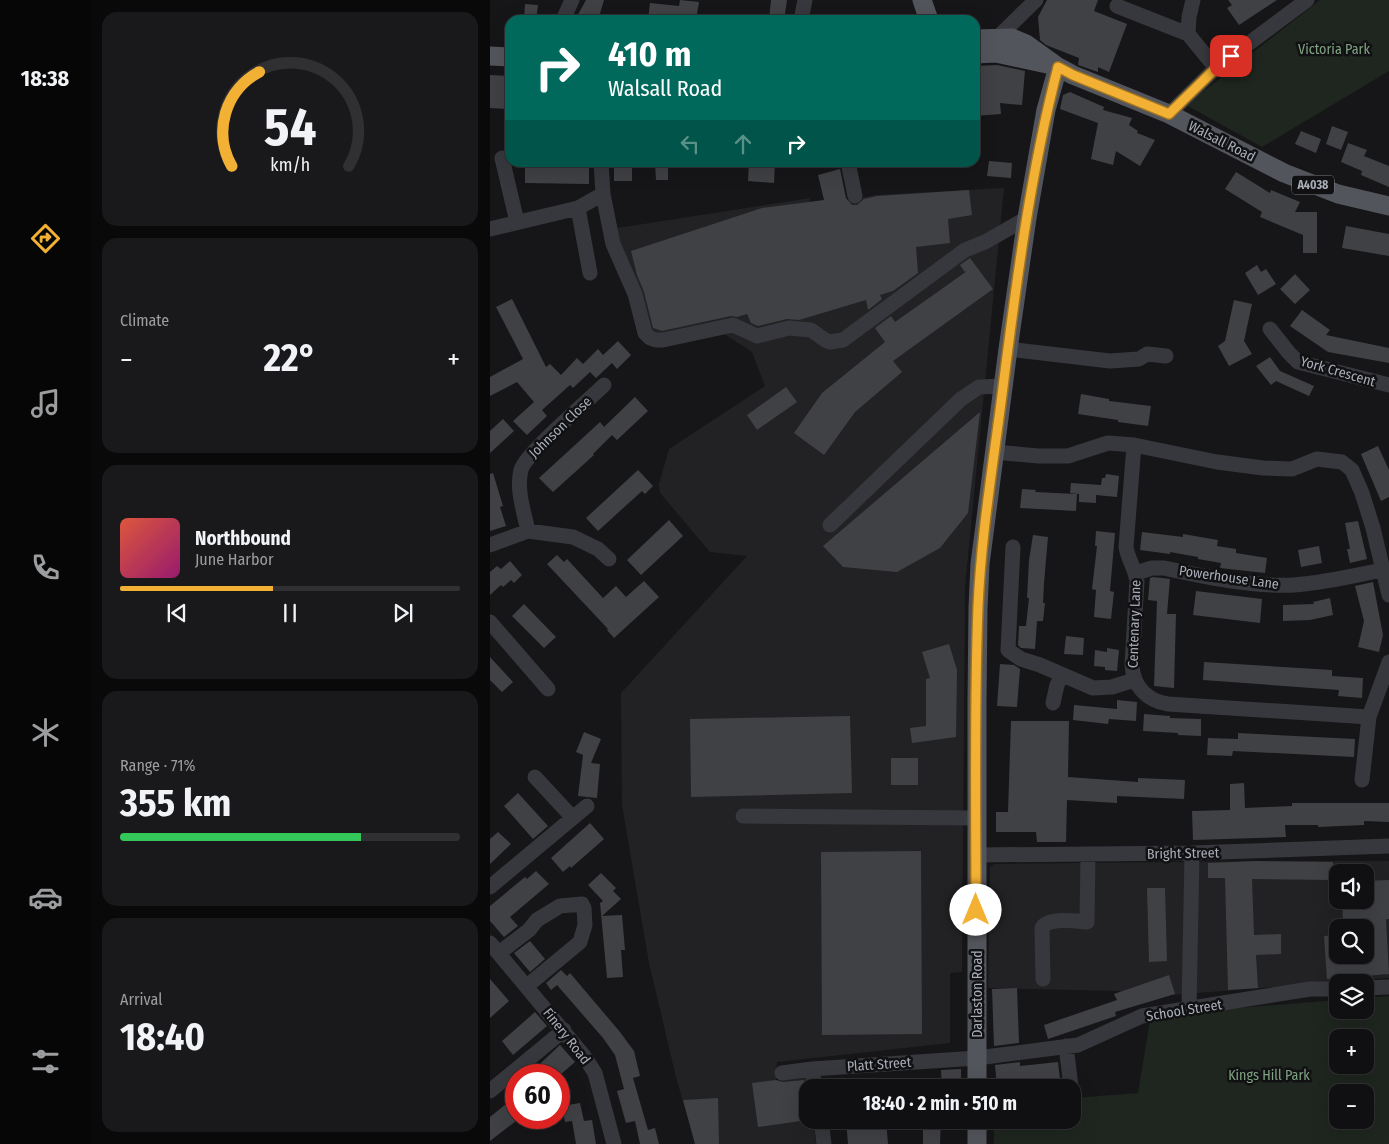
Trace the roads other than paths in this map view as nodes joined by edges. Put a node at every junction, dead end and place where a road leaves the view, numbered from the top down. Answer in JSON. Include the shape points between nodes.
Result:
{"nodes":[{"id":1,"x":572,"y":0,"type":"edge"},
{"id":2,"x":805,"y":0,"type":"edge"},
{"id":3,"x":922,"y":0,"type":"edge"},
{"id":4,"x":1036,"y":0,"type":"edge"},
{"id":5,"x":1193,"y":0,"type":"edge"},
{"id":6,"x":1307,"y":0,"type":"edge"},
{"id":7,"x":1117,"y":6,"type":"dead end"},
{"id":8,"x":565,"y":15,"type":"edge"},
{"id":9,"x":802,"y":15,"type":"edge"},
{"id":10,"x":927,"y":15,"type":"edge"},
{"id":11,"x":1188,"y":34,"type":"junction"},
{"id":12,"x":998,"y":37,"type":"junction"},
{"id":13,"x":980,"y":39,"type":"edge"},
{"id":14,"x":980,"y":54,"type":"edge"},
{"id":15,"x":490,"y":56,"type":"edge"},
{"id":16,"x":505,"y":58,"type":"edge"},
{"id":17,"x":1058,"y":67,"type":"junction"},
{"id":18,"x":1216,"y":68,"type":"junction"},
{"id":19,"x":1169,"y":114,"type":"junction"},
{"id":20,"x":502,"y":158,"type":"dead end"},
{"id":21,"x":601,"y":167,"type":"edge"},
{"id":22,"x":849,"y":167,"type":"edge"},
{"id":23,"x":603,"y":194,"type":"junction"},
{"id":24,"x":855,"y":196,"type":"dead end"},
{"id":25,"x":1389,"y":206,"type":"edge"},
{"id":26,"x":578,"y":208,"type":"junction"},
{"id":27,"x":1027,"y":218,"type":"junction"},
{"id":28,"x":518,"y":222,"type":"junction"},
{"id":29,"x":490,"y":229,"type":"edge"},
{"id":30,"x":590,"y":273,"type":"dead end"},
{"id":31,"x":1270,"y":329,"type":"dead end"},
{"id":32,"x":1008,"y":349,"type":"junction"},
{"id":33,"x":1166,"y":356,"type":"dead end"},
{"id":34,"x":604,"y":385,"type":"dead end"},
{"id":35,"x":1389,"y":385,"type":"edge"},
{"id":36,"x":1003,"y":386,"type":"junction"},
{"id":37,"x":1134,"y":445,"type":"junction"},
{"id":38,"x":994,"y":452,"type":"junction"},
{"id":39,"x":830,"y":525,"type":"dead end"},
{"id":40,"x":528,"y":531,"type":"junction"},
{"id":41,"x":490,"y":545,"type":"edge"},
{"id":42,"x":1013,"y":546,"type":"dead end"},
{"id":43,"x":608,"y":559,"type":"dead end"},
{"id":44,"x":1382,"y":570,"type":"junction"},
{"id":45,"x":1136,"y":573,"type":"junction"},
{"id":46,"x":1389,"y":595,"type":"edge"},
{"id":47,"x":490,"y":622,"type":"edge"},
{"id":48,"x":1389,"y":662,"type":"edge"},
{"id":49,"x":1062,"y":675,"type":"junction"},
{"id":50,"x":1134,"y":680,"type":"junction"},
{"id":51,"x":548,"y":690,"type":"dead end"},
{"id":52,"x":1053,"y":703,"type":"dead end"},
{"id":53,"x":1369,"y":717,"type":"junction"},
{"id":54,"x":536,"y":777,"type":"dead end"},
{"id":55,"x":1362,"y":780,"type":"dead end"},
{"id":56,"x":587,"y":806,"type":"dead end"},
{"id":57,"x":742,"y":816,"type":"dead end"},
{"id":58,"x":573,"y":818,"type":"junction"},
{"id":59,"x":976,"y":818,"type":"junction"},
{"id":60,"x":1389,"y":846,"type":"edge"},
{"id":61,"x":1192,"y":853,"type":"junction"},
{"id":62,"x":1088,"y":854,"type":"junction"},
{"id":63,"x":976,"y":855,"type":"junction"},
{"id":64,"x":490,"y":887,"type":"edge"},
{"id":65,"x":494,"y":948,"type":"edge"},
{"id":66,"x":1043,"y":979,"type":"dead end"},
{"id":67,"x":527,"y":986,"type":"junction"},
{"id":68,"x":1389,"y":987,"type":"edge"},
{"id":69,"x":1374,"y":988,"type":"edge"},
{"id":70,"x":1329,"y":989,"type":"edge"},
{"id":71,"x":1189,"y":1008,"type":"junction"},
{"id":72,"x":564,"y":1030,"type":"junction"},
{"id":73,"x":1066,"y":1046,"type":"junction"},
{"id":74,"x":977,"y":1058,"type":"junction"},
{"id":75,"x":812,"y":1069,"type":"junction"},
{"id":76,"x":782,"y":1073,"type":"dead end"},
{"id":77,"x":814,"y":1079,"type":"edge"},
{"id":78,"x":977,"y":1079,"type":"edge"},
{"id":79,"x":1070,"y":1079,"type":"edge"},
{"id":80,"x":490,"y":1090,"type":"edge"},
{"id":81,"x":822,"y":1129,"type":"edge"},
{"id":82,"x":977,"y":1129,"type":"edge"},
{"id":83,"x":614,"y":1144,"type":"edge"},
{"id":84,"x":824,"y":1144,"type":"edge"},
{"id":85,"x":978,"y":1144,"type":"edge"}],
"edges":[{"from":1,"to":8,"type":"street"},
{"from":2,"to":9,"type":"street"},
{"from":3,"to":10,"type":"main road"},
{"from":4,"to":12,"type":"street"},
{"from":5,"to":11,"type":"street"},
{"from":6,"to":18,"type":"street"},
{"from":7,"to":11,"type":"street"},
{"from":11,"to":18,"type":"street"},
{"from":12,"to":13,"type":"main road","number":"A4038"},
{"from":12,"to":17,"type":"main road","number":"A4038","via":[[1026,44]]},
{"from":14,"to":17,"type":"main road","number":"A4038","via":[[996,53]]},
{"from":15,"to":16,"type":"main road"},
{"from":17,"to":19,"type":"main road","name":"Walsall Road","number":"A4038"},
{"from":17,"to":27,"type":"main road","name":"Darlaston Road","via":[[1046,110]]},
{"from":18,"to":19,"type":"street"},
{"from":19,"to":25,"type":"main road","name":"Walsall Road","number":"A4038","via":[[1308,184]]},
{"from":20,"to":28,"type":"street"},
{"from":21,"to":23,"type":"street"},
{"from":22,"to":24,"type":"street"},
{"from":23,"to":26,"type":"street"},
{"from":23,"to":27,"type":"street","via":[[613,244],[634,294],[642,328],[656,340],[733,325],[757,336],[789,328],[811,330],[830,342],[843,340],[965,250]]},
{"from":26,"to":28,"type":"street"},
{"from":26,"to":30,"type":"street"},
{"from":27,"to":32,"type":"main road","name":"Darlaston Road"},
{"from":28,"to":29,"type":"street"},
{"from":31,"to":35,"type":"street","name":"York Crescent","via":[[1298,362]]},
{"from":32,"to":33,"type":"street","via":[[1110,361],[1139,359],[1147,354]]},
{"from":32,"to":36,"type":"main road","name":"Darlaston Road"},
{"from":34,"to":40,"type":"street","name":"Johnson Close","via":[[523,465],[519,484]]},
{"from":36,"to":38,"type":"main road","name":"Darlaston Road"},
{"from":36,"to":39,"type":"street","via":[[979,387],[961,399]]},
{"from":37,"to":38,"type":"street","via":[[1108,443],[1068,456]]},
{"from":37,"to":44,"type":"street","via":[[1263,468],[1292,469],[1317,459],[1342,462],[1352,470],[1360,486]]},
{"from":37,"to":45,"type":"street","name":"Centenary Lane","via":[[1126,547]]},
{"from":38,"to":59,"type":"main road","name":"Darlaston Road","via":[[980,564]]},
{"from":40,"to":41,"type":"street"},
{"from":40,"to":43,"type":"street","via":[[573,536],[598,549]]},
{"from":42,"to":49,"type":"street","via":[[1008,650],[1021,659]]},
{"from":44,"to":45,"type":"street","name":"Powerhouse Lane","via":[[1292,585],[1244,582],[1164,568]]},
{"from":44,"to":46,"type":"street"},
{"from":45,"to":50,"type":"street","name":"Centenary Lane"},
{"from":47,"to":51,"type":"street"},
{"from":48,"to":53,"type":"street"},
{"from":49,"to":50,"type":"street","via":[[1093,688],[1112,687]]},
{"from":49,"to":52,"type":"street"},
{"from":50,"to":53,"type":"street","name":"Centenary Lane","via":[[1143,693],[1160,703]]},
{"from":53,"to":55,"type":"street"},
{"from":54,"to":58,"type":"street"},
{"from":56,"to":58,"type":"street"},
{"from":57,"to":59,"type":"street"},
{"from":58,"to":64,"type":"street"},
{"from":59,"to":63,"type":"main road","name":"Darlaston Road"},
{"from":60,"to":61,"type":"street","name":"Bright Street"},
{"from":61,"to":62,"type":"street","name":"Bright Street"},
{"from":61,"to":71,"type":"street"},
{"from":62,"to":63,"type":"street","name":"Bright Street"},
{"from":62,"to":66,"type":"street","via":[[1087,922],[1051,921],[1044,924]]},
{"from":63,"to":74,"type":"main road","name":"Darlaston Road"},
{"from":65,"to":67,"type":"street","name":"Finery Road"},
{"from":65,"to":67,"type":"street","via":[[529,930],[537,920],[560,906],[582,904],[585,925],[580,942]]},
{"from":67,"to":72,"type":"street","name":"Finery Road"},
{"from":68,"to":69,"type":"street"},
{"from":70,"to":71,"type":"street","name":"School Street"},
{"from":71,"to":73,"type":"street","name":"School Street","via":[[1142,1016],[1078,1045]]},
{"from":72,"to":80,"type":"street"},
{"from":72,"to":83,"type":"street","name":"Finery Road","via":[[595,1074]]},
{"from":73,"to":74,"type":"street","name":"School Street"},
{"from":73,"to":79,"type":"street"},
{"from":74,"to":75,"type":"street","name":"Platt Street"},
{"from":74,"to":78,"type":"main road","name":"Darlaston Road"},
{"from":75,"to":76,"type":"street","name":"Platt Street"},
{"from":75,"to":77,"type":"street"},
{"from":81,"to":84,"type":"street"},
{"from":82,"to":85,"type":"main road"}]}
